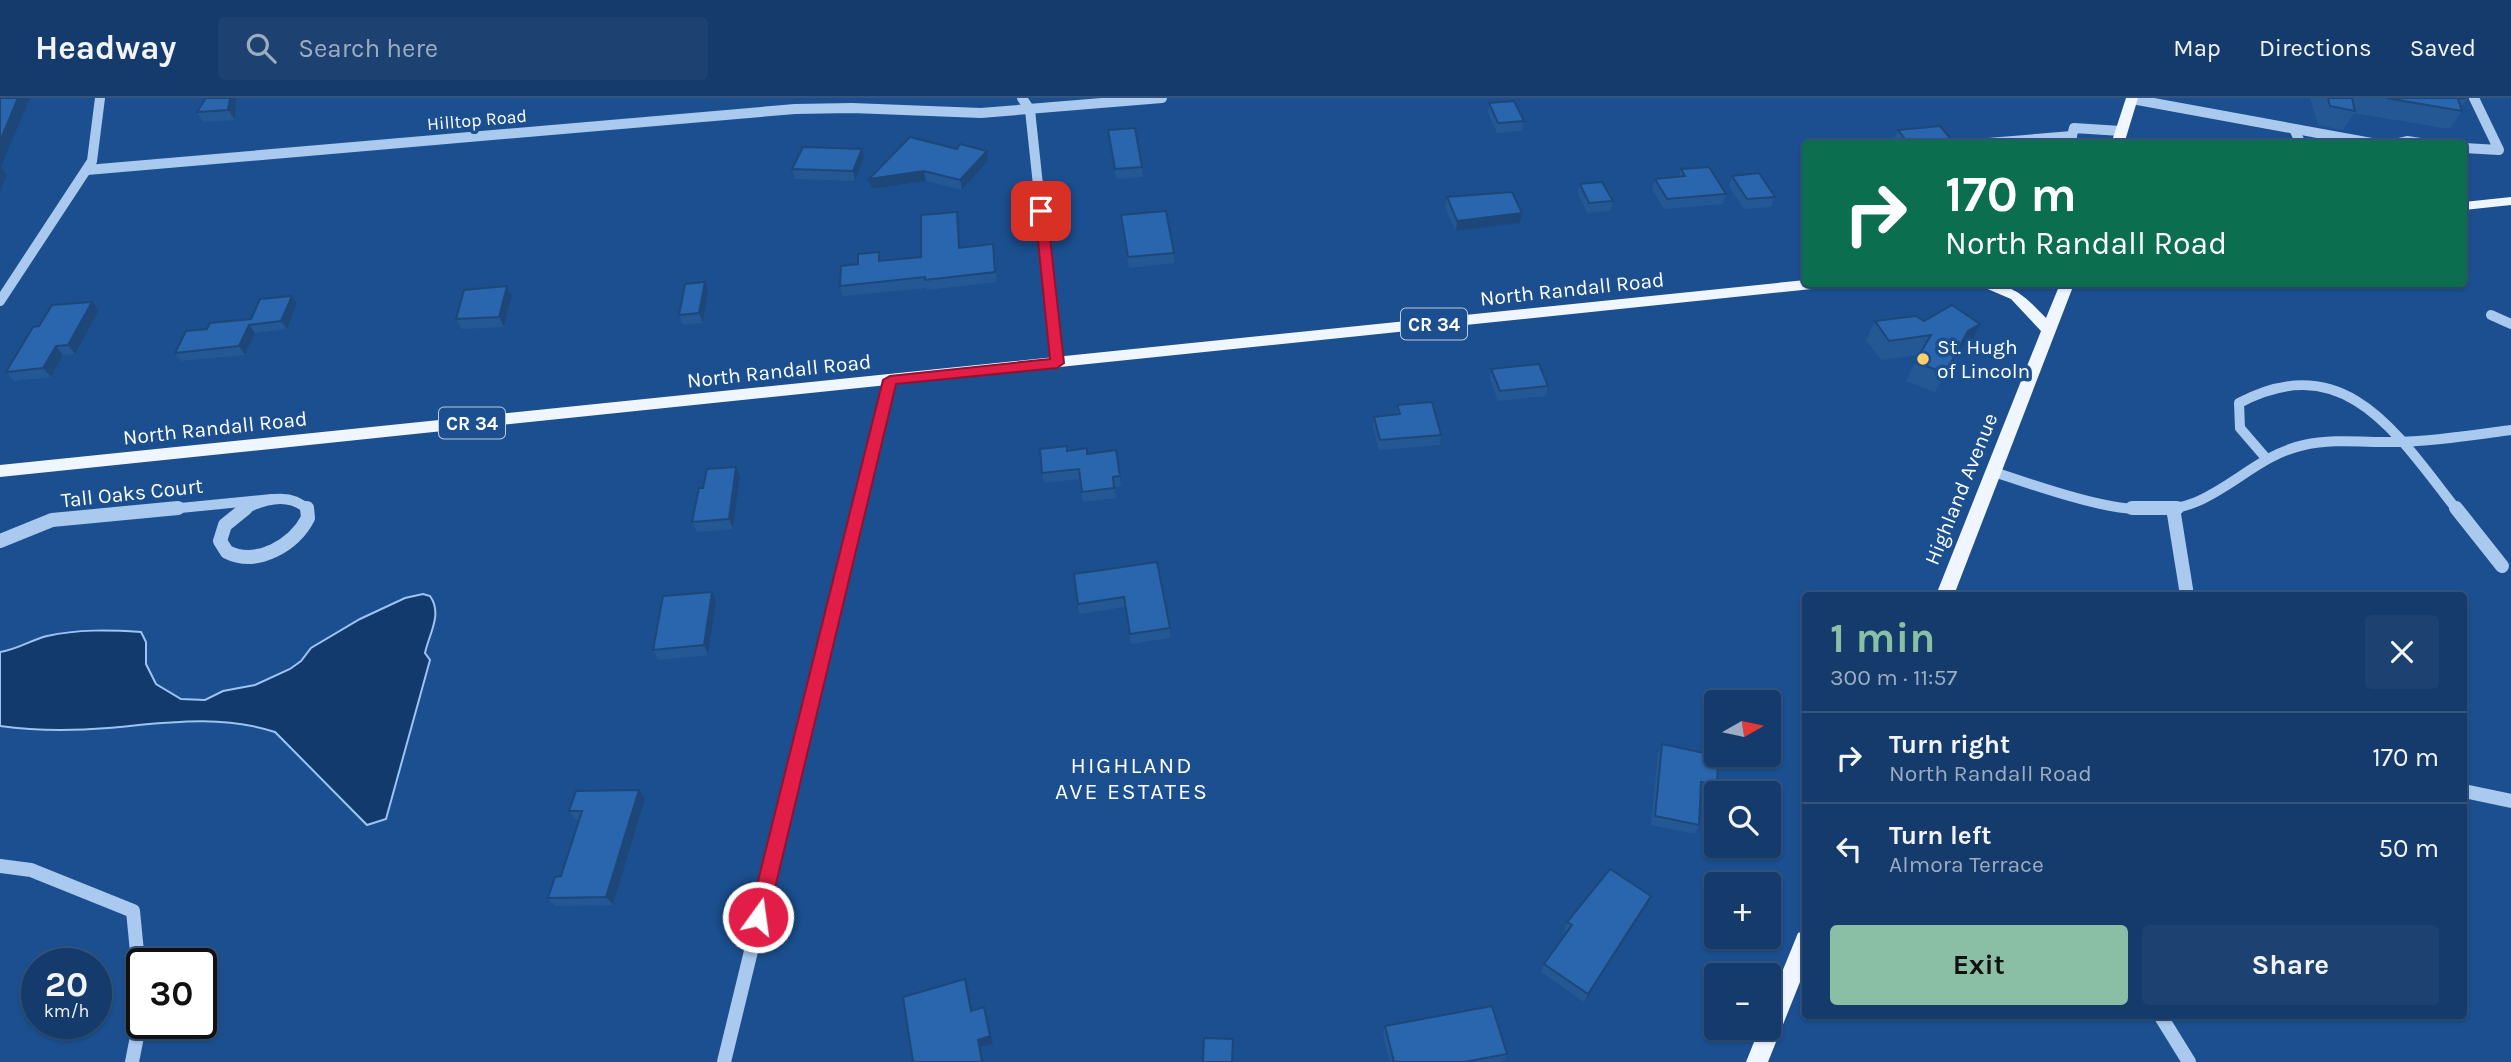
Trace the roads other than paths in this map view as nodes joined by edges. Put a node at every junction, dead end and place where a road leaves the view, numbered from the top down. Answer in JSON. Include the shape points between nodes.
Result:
{"nodes":[{"id":1,"x":100,"y":98,"type":"edge"},
{"id":2,"x":1022,"y":98,"type":"edge"},
{"id":3,"x":1162,"y":98,"type":"edge"},
{"id":4,"x":2132,"y":98,"type":"edge"},
{"id":5,"x":2474,"y":98,"type":"edge"},
{"id":6,"x":1030,"y":110,"type":"junction"},
{"id":7,"x":2294,"y":129,"type":"junction"},
{"id":8,"x":2119,"y":137,"type":"edge"},
{"id":9,"x":2071,"y":140,"type":"edge"},
{"id":10,"x":2299,"y":140,"type":"edge"},
{"id":11,"x":2355,"y":140,"type":"edge"},
{"id":12,"x":2467,"y":148,"type":"edge"},
{"id":13,"x":88,"y":170,"type":"junction"},
{"id":14,"x":2511,"y":201,"type":"edge"},
{"id":15,"x":2467,"y":206,"type":"edge"},
{"id":16,"x":1802,"y":285,"type":"edge"},
{"id":17,"x":1991,"y":287,"type":"edge"},
{"id":18,"x":2066,"y":287,"type":"edge"},
{"id":19,"x":0,"y":301,"type":"edge"},
{"id":20,"x":2491,"y":315,"type":"dead end"},
{"id":21,"x":2511,"y":324,"type":"edge"},
{"id":22,"x":2049,"y":330,"type":"junction"},
{"id":23,"x":1057,"y":363,"type":"junction"},
{"id":24,"x":890,"y":380,"type":"junction"},
{"id":25,"x":2511,"y":430,"type":"edge"},
{"id":26,"x":2402,"y":442,"type":"junction"},
{"id":27,"x":2265,"y":457,"type":"junction"},
{"id":28,"x":0,"y":471,"type":"edge"},
{"id":29,"x":1994,"y":472,"type":"junction"},
{"id":30,"x":272,"y":499,"type":"junction"},
{"id":31,"x":2173,"y":508,"type":"junction"},
{"id":32,"x":0,"y":541,"type":"edge"},
{"id":33,"x":2502,"y":566,"type":"dead end"},
{"id":34,"x":1946,"y":592,"type":"edge"},
{"id":35,"x":2187,"y":592,"type":"edge"},
{"id":36,"x":2467,"y":792,"type":"edge"},
{"id":37,"x":2511,"y":801,"type":"edge"},
{"id":38,"x":0,"y":866,"type":"edge"},
{"id":39,"x":137,"y":948,"type":"edge"},
{"id":40,"x":1802,"y":950,"type":"edge"},
{"id":41,"x":2162,"y":1019,"type":"edge"},
{"id":42,"x":136,"y":1039,"type":"edge"},
{"id":43,"x":132,"y":1062,"type":"edge"},
{"id":44,"x":724,"y":1062,"type":"edge"},
{"id":45,"x":1757,"y":1062,"type":"edge"},
{"id":46,"x":2189,"y":1062,"type":"edge"}],
"edges":[{"from":1,"to":13,"type":"street"},
{"from":2,"to":6,"type":"street"},
{"from":3,"to":6,"type":"street","name":"Hilltop Road"},
{"from":4,"to":7,"type":"street"},
{"from":4,"to":8,"type":"main road"},
{"from":5,"to":12,"type":"street","via":[[2499,149]]},
{"from":6,"to":13,"type":"street","name":"Hilltop Road","via":[[959,114],[795,109]]},
{"from":6,"to":23,"type":"street"},
{"from":7,"to":10,"type":"street"},
{"from":7,"to":11,"type":"street"},
{"from":8,"to":9,"type":"street","via":[[2074,128]]},
{"from":13,"to":19,"type":"street"},
{"from":14,"to":15,"type":"main road"},
{"from":16,"to":23,"type":"main road","name":"North Randall Road","number":"CR 34"},
{"from":17,"to":22,"type":"main road","via":[[2016,296]]},
{"from":18,"to":22,"type":"main road","name":"Highland Avenue"},
{"from":20,"to":21,"type":"street"},
{"from":22,"to":29,"type":"main road","name":"Highland Avenue"},
{"from":23,"to":24,"type":"main road","name":"North Randall Road","number":"CR 34"},
{"from":24,"to":28,"type":"main road","name":"North Randall Road","number":"CR 34"},
{"from":24,"to":44,"type":"street"},
{"from":25,"to":26,"type":"street"},
{"from":26,"to":27,"type":"street","via":[[2320,443]]},
{"from":26,"to":27,"type":"street","via":[[2353,397],[2328,387],[2302,386],[2255,393],[2239,403],[2236,420],[2241,431]]},
{"from":26,"to":33,"type":"street"},
{"from":27,"to":31,"type":"street","via":[[2196,502]]},
{"from":29,"to":31,"type":"street","via":[[2108,504]]},
{"from":29,"to":34,"type":"main road","name":"Highland Avenue"},
{"from":30,"to":30,"type":"street","name":"Tall Oaks Court","via":[[233,517],[222,532],[224,550],[232,556],[260,556],[300,533],[309,513],[304,505],[292,499]]},
{"from":30,"to":32,"type":"street","name":"Tall Oaks Court","via":[[52,520]]},
{"from":31,"to":35,"type":"street"},
{"from":36,"to":37,"type":"street"},
{"from":38,"to":39,"type":"street","via":[[32,870],[133,911]]},
{"from":40,"to":45,"type":"main road"},
{"from":41,"to":46,"type":"street"},
{"from":42,"to":43,"type":"street"}]}
